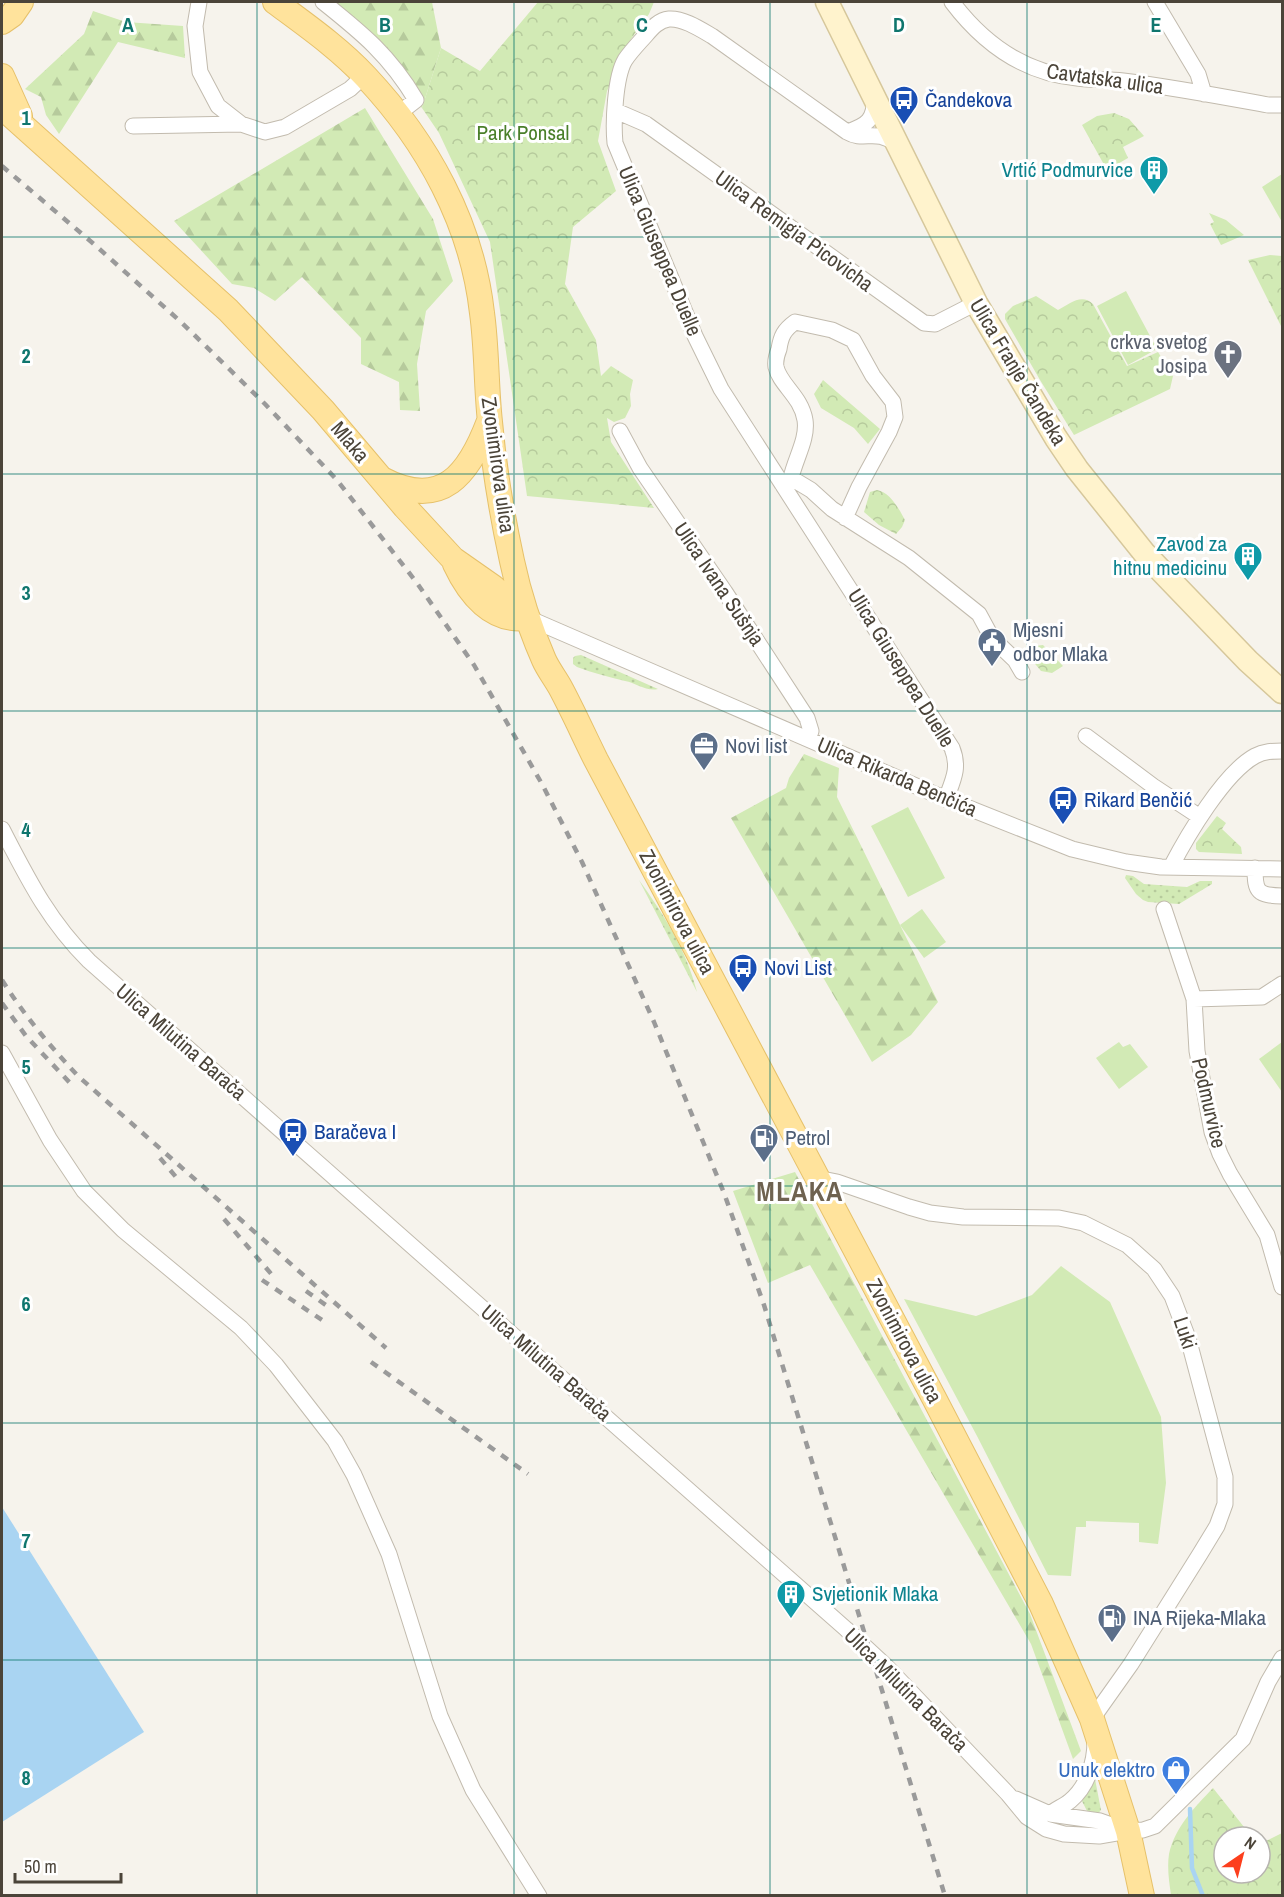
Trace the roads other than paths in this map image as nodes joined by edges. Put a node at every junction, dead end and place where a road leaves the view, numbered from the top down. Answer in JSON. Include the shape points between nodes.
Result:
{"nodes":[{"id":1,"x":199,"y":2,"type":"edge"},
{"id":2,"x":275,"y":2,"type":"edge"},
{"id":3,"x":323,"y":2,"type":"edge"},
{"id":4,"x":827,"y":2,"type":"edge"},
{"id":5,"x":952,"y":2,"type":"edge"},
{"id":6,"x":1155,"y":2,"type":"edge"},
{"id":7,"x":365,"y":75,"type":"junction"},
{"id":8,"x":2,"y":76,"type":"edge"},
{"id":9,"x":1204,"y":94,"type":"junction"},
{"id":10,"x":875,"y":97,"type":"junction"},
{"id":11,"x":2,"y":105,"type":"edge"},
{"id":12,"x":1282,"y":105,"type":"edge"},
{"id":13,"x":616,"y":111,"type":"junction"},
{"id":14,"x":398,"y":114,"type":"junction"},
{"id":15,"x":241,"y":124,"type":"junction"},
{"id":16,"x":133,"y":126,"type":"dead end"},
{"id":17,"x":27,"y":128,"type":"junction"},
{"id":18,"x":847,"y":132,"type":"junction"},
{"id":19,"x":898,"y":146,"type":"junction"},
{"id":20,"x":976,"y":303,"type":"junction"},
{"id":21,"x":489,"y":419,"type":"junction"},
{"id":22,"x":620,"y":431,"type":"dead end"},
{"id":23,"x":381,"y":478,"type":"junction"},
{"id":24,"x":787,"y":481,"type":"junction"},
{"id":25,"x":845,"y":518,"type":"junction"},
{"id":26,"x":528,"y":618,"type":"junction"},
{"id":27,"x":1022,"y":672,"type":"dead end"},
{"id":28,"x":1282,"y":692,"type":"edge"},
{"id":29,"x":1086,"y":736,"type":"dead end"},
{"id":30,"x":808,"y":739,"type":"junction"},
{"id":31,"x":1282,"y":751,"type":"edge"},
{"id":32,"x":946,"y":798,"type":"junction"},
{"id":33,"x":1200,"y":817,"type":"junction"},
{"id":34,"x":2,"y":829,"type":"edge"},
{"id":35,"x":1171,"y":867,"type":"junction"},
{"id":36,"x":1255,"y":868,"type":"junction"},
{"id":37,"x":1282,"y":869,"type":"edge"},
{"id":38,"x":1282,"y":896,"type":"edge"},
{"id":39,"x":1164,"y":909,"type":"dead end"},
{"id":40,"x":1282,"y":984,"type":"edge"},
{"id":41,"x":1194,"y":999,"type":"junction"},
{"id":42,"x":2,"y":1053,"type":"edge"},
{"id":43,"x":817,"y":1178,"type":"junction"},
{"id":44,"x":1282,"y":1287,"type":"edge"},
{"id":45,"x":1282,"y":1658,"type":"edge"},
{"id":46,"x":1093,"y":1721,"type":"junction"},
{"id":47,"x":1008,"y":1794,"type":"junction"},
{"id":48,"x":1050,"y":1814,"type":"junction"},
{"id":49,"x":1128,"y":1831,"type":"junction"},
{"id":50,"x":539,"y":1896,"type":"edge"},
{"id":51,"x":1142,"y":1896,"type":"edge"}],
"edges":[{"from":1,"to":15,"type":"street","via":[[195,26],[200,72],[218,105]]},
{"from":2,"to":7,"type":"main road","name":"Zvonimirova ulica"},
{"from":3,"to":14,"type":"street","via":[[368,39],[406,84],[416,100]]},
{"from":4,"to":10,"type":"street","name":"Ulica Franje Čandeka"},
{"from":5,"to":9,"type":"street","name":"Cavtatska ulica","via":[[998,49],[1030,67],[1050,74]]},
{"from":6,"to":9,"type":"street","via":[[1198,74]]},
{"from":7,"to":14,"type":"main road","name":"Zvonimirova ulica"},
{"from":7,"to":15,"type":"street","via":[[350,89],[285,127],[265,132]]},
{"from":8,"to":17,"type":"main road"},
{"from":9,"to":12,"type":"street","name":"Cavtatska ulica"},
{"from":10,"to":18,"type":"street","via":[[870,118],[860,128]]},
{"from":10,"to":19,"type":"street","name":"Ulica Franje Čandeka"},
{"from":11,"to":17,"type":"main road","name":"Mlaka"},
{"from":13,"to":18,"type":"street","name":"Ulica Giuseppea Duelle","via":[[624,61],[660,21],[670,19],[712,36]]},
{"from":13,"to":20,"type":"street","name":"Ulica Remigia Picovicha","via":[[646,124],[924,323],[935,324]]},
{"from":13,"to":24,"type":"street","name":"Ulica Giuseppea Duelle","via":[[615,143],[695,336],[721,389]]},
{"from":14,"to":21,"type":"main road","name":"Zvonimirova ulica","via":[[446,191],[469,250],[482,313]]},
{"from":15,"to":16,"type":"street"},
{"from":17,"to":23,"type":"main road","name":"Mlaka","via":[[245,327]]},
{"from":18,"to":19,"type":"street","via":[[880,135]]},
{"from":19,"to":20,"type":"street","name":"Ulica Franje Čandeka"},
{"from":20,"to":28,"type":"street","name":"Ulica Franje Čandeka","via":[[1056,438],[1124,529]]},
{"from":21,"to":23,"type":"main road","via":[[463,470],[447,484],[420,492]]},
{"from":21,"to":26,"type":"main road","name":"Zvonimirova ulica","via":[[510,550]]},
{"from":22,"to":30,"type":"street","name":"Ulica Ivana Sušnja","via":[[640,468],[807,718],[811,731]]},
{"from":23,"to":26,"type":"main road","name":"Mlaka","via":[[453,560],[469,588],[492,612],[513,619]]},
{"from":24,"to":25,"type":"street","name":"Ulica Giuseppea Duelle","via":[[811,490]]},
{"from":24,"to":25,"type":"street","via":[[806,427],[797,397],[778,373],[776,364],[781,336],[795,322],[832,330],[853,340],[893,402],[895,417],[889,432]]},
{"from":24,"to":32,"type":"street","name":"Ulica Giuseppea Duelle","via":[[952,748],[956,769]]},
{"from":25,"to":27,"type":"street","name":"Ulica Giuseppea Duelle","via":[[909,558],[979,614],[992,638]]},
{"from":26,"to":30,"type":"street","name":"Ulica Rikarda Benčića"},
{"from":26,"to":43,"type":"main road","name":"Zvonimirova ulica","via":[[545,663]]},
{"from":29,"to":33,"type":"street"},
{"from":30,"to":32,"type":"street","name":"Ulica Rikarda Benčića"},
{"from":31,"to":33,"type":"street","via":[[1264,752],[1246,763]]},
{"from":32,"to":35,"type":"street","name":"Ulica Rikarda Benčića","via":[[1083,852]]},
{"from":33,"to":35,"type":"street"},
{"from":34,"to":47,"type":"street","name":"Ulica Milutina Barača","via":[[41,903],[89,961],[846,1629]]},
{"from":35,"to":36,"type":"street","name":"Ulica Rikarda Benčića"},
{"from":36,"to":37,"type":"street","name":"Ulica Rikarda Benčića"},
{"from":36,"to":38,"type":"street","via":[[1255,886],[1260,893]]},
{"from":39,"to":41,"type":"street","name":"Podmurvice"},
{"from":40,"to":41,"type":"street","via":[[1262,997]]},
{"from":41,"to":44,"type":"street","name":"Podmurvice","via":[[1197,1051],[1212,1132],[1230,1174],[1267,1235]]},
{"from":42,"to":50,"type":"street","via":[[50,1140],[84,1191],[123,1230],[241,1328],[276,1365],[335,1441],[389,1554],[440,1716],[473,1790]]},
{"from":43,"to":46,"type":"main road","name":"Zvonimirova ulica","via":[[1026,1575]]},
{"from":43,"to":46,"type":"street","name":"Luki","via":[[930,1213],[1059,1218],[1083,1223],[1127,1245],[1154,1269],[1172,1296],[1188,1338],[1225,1477],[1225,1504],[1200,1554]]},
{"from":45,"to":49,"type":"street","via":[[1237,1747],[1159,1823]]},
{"from":46,"to":48,"type":"street","via":[[1095,1749],[1088,1776],[1078,1794]]},
{"from":46,"to":49,"type":"main road","name":"Zvonimirova ulica"},
{"from":47,"to":48,"type":"street"},
{"from":47,"to":49,"type":"street","name":"Ulica Milutina Barača","via":[[1027,1817],[1046,1829],[1086,1836]]},
{"from":48,"to":49,"type":"street","via":[[1100,1821]]},
{"from":49,"to":51,"type":"main road","name":"Zvonimirova ulica"}]}
